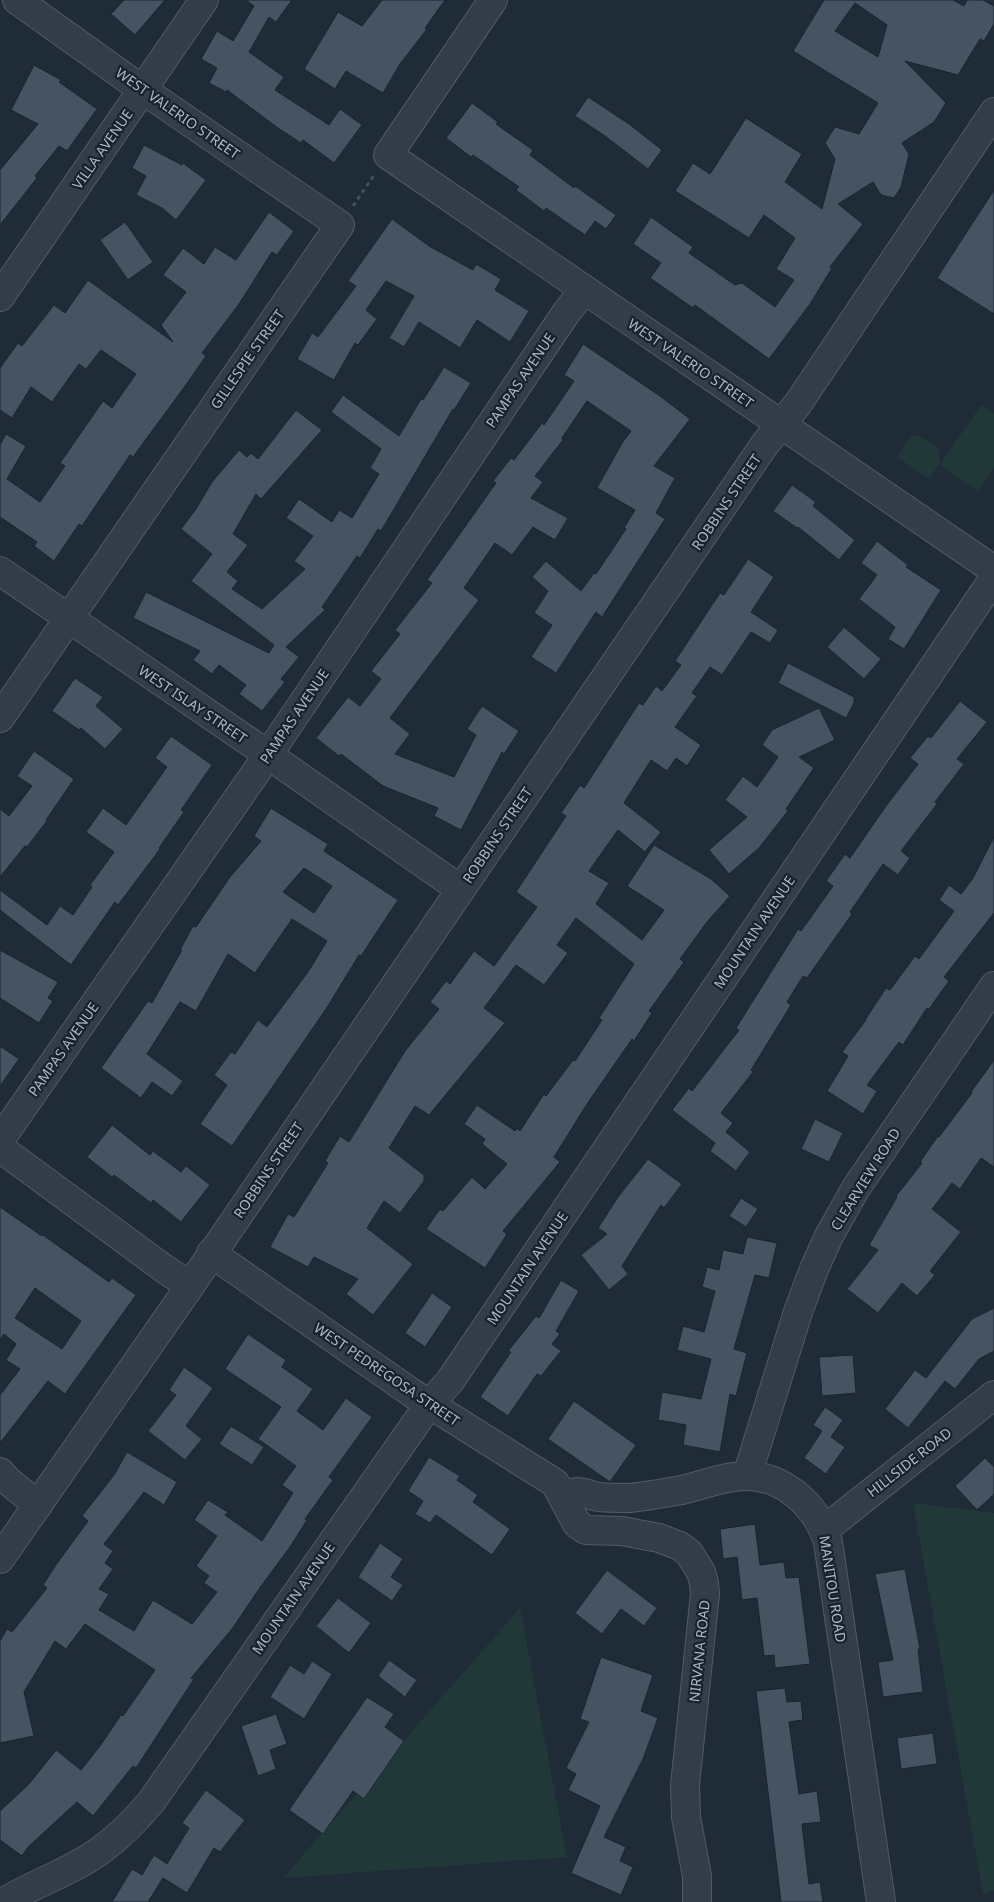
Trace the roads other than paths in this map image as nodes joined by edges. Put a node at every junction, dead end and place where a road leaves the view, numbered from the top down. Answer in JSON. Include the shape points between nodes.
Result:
{"nodes":[{"id":1,"x":17,"y":0,"type":"edge"},
{"id":2,"x":204,"y":0,"type":"edge"},
{"id":3,"x":493,"y":0,"type":"edge"},
{"id":4,"x":143,"y":90,"type":"junction"},
{"id":5,"x":994,"y":112,"type":"edge"},
{"id":6,"x":340,"y":225,"type":"joint"},
{"id":7,"x":584,"y":290,"type":"junction"},
{"id":8,"x":0,"y":297,"type":"edge"},
{"id":9,"x":781,"y":424,"type":"junction"},
{"id":10,"x":994,"y":570,"type":"edge"},
{"id":11,"x":0,"y":572,"type":"edge"},
{"id":12,"x":994,"y":578,"type":"edge"},
{"id":13,"x":68,"y":619,"type":"junction"},
{"id":14,"x":0,"y":718,"type":"edge"},
{"id":15,"x":268,"y":755,"type":"junction"},
{"id":16,"x":460,"y":889,"type":"junction"},
{"id":17,"x":994,"y":986,"type":"edge"},
{"id":18,"x":0,"y":1140,"type":"edge"},
{"id":19,"x":0,"y":1148,"type":"edge"},
{"id":20,"x":211,"y":1253,"type":"junction"},
{"id":21,"x":190,"y":1286,"type":"junction"},
{"id":22,"x":994,"y":1395,"type":"edge"},
{"id":23,"x":430,"y":1404,"type":"junction"},
{"id":24,"x":0,"y":1472,"type":"edge"},
{"id":25,"x":747,"y":1476,"type":"junction"},
{"id":26,"x":562,"y":1495,"type":"junction"},
{"id":27,"x":38,"y":1505,"type":"junction"},
{"id":28,"x":824,"y":1530,"type":"junction"},
{"id":29,"x":0,"y":1560,"type":"edge"},
{"id":30,"x":4,"y":1902,"type":"edge"},
{"id":31,"x":697,"y":1902,"type":"edge"},
{"id":32,"x":881,"y":1902,"type":"edge"}],
"edges":[{"from":1,"to":4,"type":"street","name":"WEST VALERIO STREET"},
{"from":2,"to":4,"type":"street","name":"VILLA AVENUE"},
{"from":3,"to":7,"type":"street","name":"WEST VALERIO STREET","via":[[388,155]]},
{"from":4,"to":6,"type":"street","name":"WEST VALERIO STREET"},
{"from":4,"to":8,"type":"street","name":"VILLA AVENUE"},
{"from":5,"to":9,"type":"street","name":"ROBBINS STREET","via":[[797,405]]},
{"from":6,"to":13,"type":"street","name":"GILLESPIE STREET"},
{"from":7,"to":9,"type":"street","name":"WEST VALERIO STREET"},
{"from":7,"to":15,"type":"street","name":"PAMPAS AVENUE"},
{"from":9,"to":10,"type":"street","name":"WEST VALERIO STREET"},
{"from":9,"to":16,"type":"street","name":"ROBBINS STREET"},
{"from":11,"to":13,"type":"street","name":"WEST ISLAY STREET"},
{"from":12,"to":23,"type":"street","name":"MOUNTAIN AVENUE","via":[[456,1373]]},
{"from":13,"to":14,"type":"street","name":"GILLESPIE STREET"},
{"from":13,"to":15,"type":"street","name":"WEST ISLAY STREET"},
{"from":15,"to":16,"type":"street","name":"WEST ISLAY STREET"},
{"from":15,"to":18,"type":"street","name":"PAMPAS AVENUE"},
{"from":16,"to":20,"type":"street","name":"ROBBINS STREET"},
{"from":17,"to":25,"type":"street","name":"CLEARVIEW ROAD","via":[[856,1188],[829,1236],[798,1312]]},
{"from":19,"to":21,"type":"street"},
{"from":20,"to":21,"type":"street","name":"ROBBINS STREET"},
{"from":20,"to":23,"type":"street","name":"WEST PEDREGOSA STREET"},
{"from":21,"to":27,"type":"street","name":"ROBBINS STREET"},
{"from":22,"to":28,"type":"street","name":"HILLSIDE ROAD"},
{"from":23,"to":26,"type":"street","name":"WEST PEDREGOSA STREET","via":[[555,1483]]},
{"from":23,"to":30,"type":"street","name":"MOUNTAIN AVENUE","via":[[151,1802],[128,1829],[100,1851]]},
{"from":24,"to":27,"type":"street"},
{"from":25,"to":26,"type":"street","name":"MANITOU ROAD","via":[[733,1476],[682,1490],[629,1498],[578,1492]]},
{"from":25,"to":28,"type":"street","name":"MANITOU ROAD","via":[[768,1480],[793,1491],[812,1510]]},
{"from":26,"to":31,"type":"street","name":"NIRVANA ROAD","via":[[577,1524],[586,1530],[622,1531],[680,1546],[689,1553],[701,1572],[705,1594],[685,1785],[686,1816],[697,1876]]},
{"from":27,"to":29,"type":"street","name":"ROBBINS STREET"},
{"from":28,"to":32,"type":"street","name":"MANITOU ROAD"}]}
